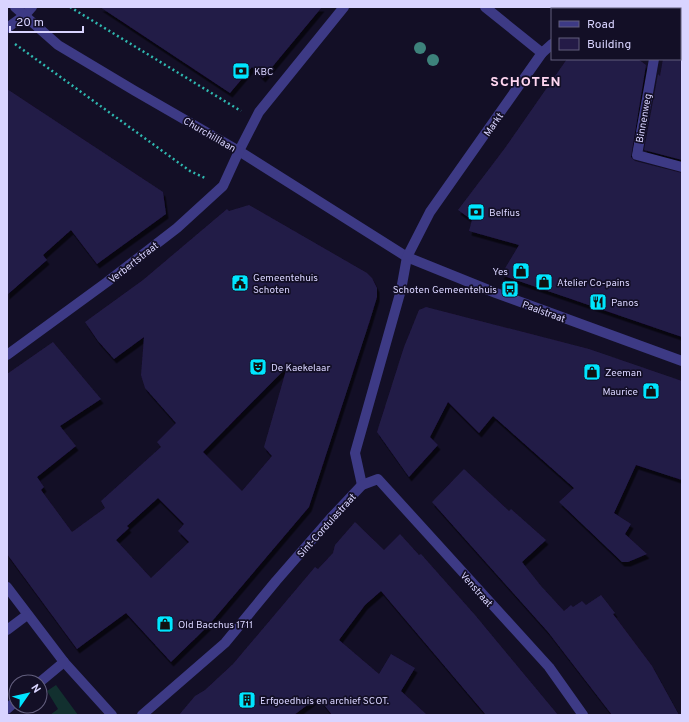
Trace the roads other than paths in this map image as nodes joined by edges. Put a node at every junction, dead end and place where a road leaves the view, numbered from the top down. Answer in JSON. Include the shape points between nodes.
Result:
{"nodes":[{"id":1,"x":15,"y":7,"type":"edge"},
{"id":2,"x":32,"y":7,"type":"edge"},
{"id":3,"x":344,"y":7,"type":"edge"},
{"id":4,"x":485,"y":7,"type":"edge"},
{"id":5,"x":25,"y":15,"type":"junction"},
{"id":6,"x":7,"y":28,"type":"edge"},
{"id":7,"x":551,"y":45,"type":"edge"},
{"id":8,"x":542,"y":53,"type":"junction"},
{"id":9,"x":654,"y":60,"type":"edge"},
{"id":10,"x":239,"y":151,"type":"junction"},
{"id":11,"x":682,"y":167,"type":"edge"},
{"id":12,"x":407,"y":257,"type":"junction"},
{"id":13,"x":7,"y":355,"type":"edge"},
{"id":14,"x":682,"y":361,"type":"edge"},
{"id":15,"x":362,"y":485,"type":"junction"},
{"id":16,"x":7,"y":587,"type":"edge"},
{"id":17,"x":27,"y":615,"type":"junction"},
{"id":18,"x":7,"y":630,"type":"edge"},
{"id":19,"x":64,"y":662,"type":"junction"},
{"id":20,"x":48,"y":675,"type":"edge"},
{"id":21,"x":112,"y":715,"type":"edge"},
{"id":22,"x":142,"y":715,"type":"edge"},
{"id":23,"x":583,"y":715,"type":"edge"}],
"edges":[{"from":1,"to":5,"type":"street","name":"Churchilllaan"},
{"from":2,"to":5,"type":"street"},
{"from":3,"to":10,"type":"street","via":[[259,112]]},
{"from":4,"to":8,"type":"street"},
{"from":5,"to":6,"type":"street"},
{"from":5,"to":10,"type":"street","name":"Churchilllaan","via":[[58,45]]},
{"from":7,"to":8,"type":"street","name":"Markt"},
{"from":8,"to":12,"type":"street","name":"Markt","via":[[430,212]]},
{"from":9,"to":11,"type":"street","name":"Binnenweg","via":[[637,155]]},
{"from":10,"to":12,"type":"street","name":"Churchilllaan"},
{"from":10,"to":13,"type":"street","name":"Verbertstraat","via":[[223,186],[177,228]]},
{"from":12,"to":14,"type":"street","name":"Paalstraat","via":[[496,293]]},
{"from":12,"to":15,"type":"street","name":"Sint-Cordulastraat","via":[[401,290],[355,453]]},
{"from":15,"to":22,"type":"street","name":"Sint-Cordulastraat","via":[[225,643]]},
{"from":15,"to":23,"type":"street","name":"Venstraat","via":[[378,479],[549,667]]},
{"from":16,"to":17,"type":"street"},
{"from":17,"to":18,"type":"street"},
{"from":17,"to":19,"type":"street"},
{"from":19,"to":20,"type":"street"},
{"from":19,"to":21,"type":"street"}]}
